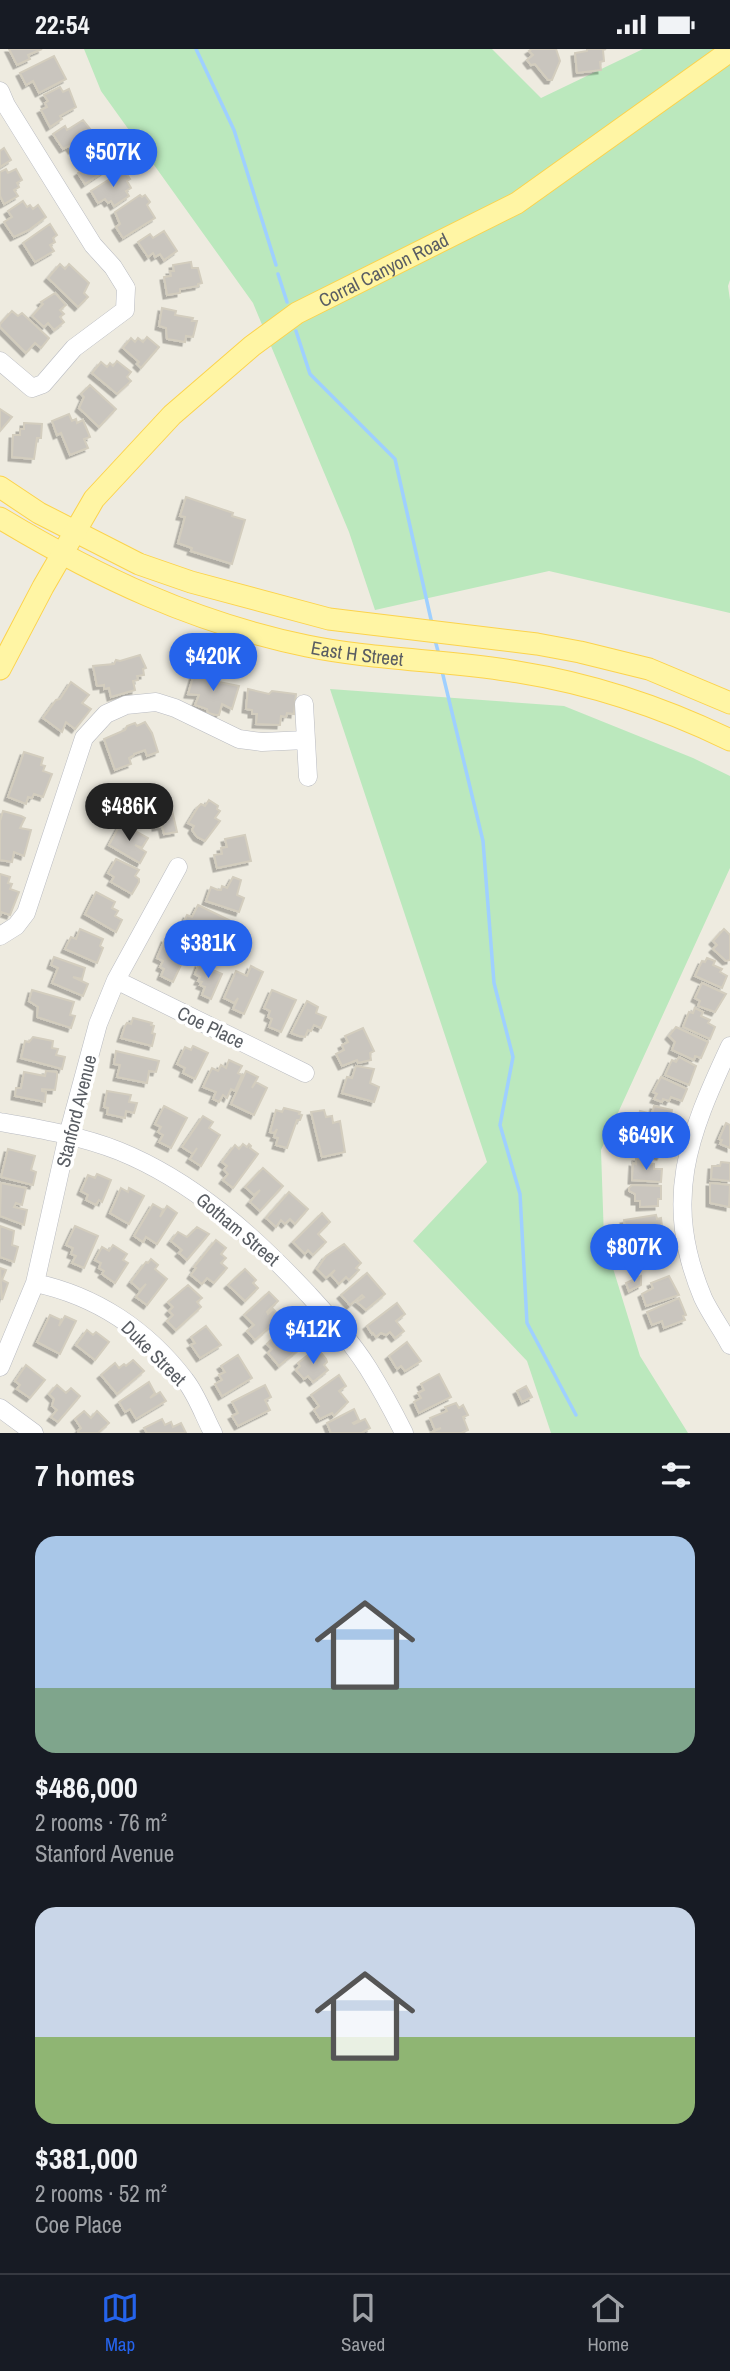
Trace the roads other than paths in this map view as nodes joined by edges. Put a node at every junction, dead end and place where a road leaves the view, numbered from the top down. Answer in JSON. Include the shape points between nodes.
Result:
{"nodes":[{"id":1,"x":730,"y":51,"type":"edge"},
{"id":2,"x":0,"y":91,"type":"edge"},
{"id":3,"x":0,"y":361,"type":"edge"},
{"id":4,"x":0,"y":487,"type":"edge"},
{"id":5,"x":0,"y":518,"type":"edge"},
{"id":6,"x":75,"y":532,"type":"junction"},
{"id":7,"x":62,"y":555,"type":"junction"},
{"id":8,"x":0,"y":669,"type":"edge"},
{"id":9,"x":730,"y":702,"type":"edge"},
{"id":10,"x":304,"y":704,"type":"dead end"},
{"id":11,"x":306,"y":740,"type":"junction"},
{"id":12,"x":730,"y":740,"type":"edge"},
{"id":13,"x":309,"y":777,"type":"dead end"},
{"id":14,"x":178,"y":867,"type":"dead end"},
{"id":15,"x":0,"y":936,"type":"edge"},
{"id":16,"x":116,"y":980,"type":"junction"},
{"id":17,"x":730,"y":1046,"type":"edge"},
{"id":18,"x":305,"y":1073,"type":"dead end"},
{"id":19,"x":0,"y":1122,"type":"edge"},
{"id":20,"x":68,"y":1135,"type":"junction"},
{"id":21,"x":34,"y":1283,"type":"junction"},
{"id":22,"x":730,"y":1345,"type":"edge"},
{"id":23,"x":0,"y":1367,"type":"edge"},
{"id":24,"x":0,"y":1408,"type":"edge"},
{"id":25,"x":34,"y":1433,"type":"edge"},
{"id":26,"x":213,"y":1433,"type":"edge"},
{"id":27,"x":404,"y":1433,"type":"edge"}],
"edges":[{"from":1,"to":6,"type":"main road","name":"Corral Canyon Road","via":[[517,202],[297,313],[252,346],[172,415],[94,499]]},
{"from":2,"to":3,"type":"street","via":[[93,245],[126,288],[125,310],[74,348],[43,384],[32,388]]},
{"from":4,"to":6,"type":"main road","name":"East H Street"},
{"from":5,"to":7,"type":"main road","name":"East H Street"},
{"from":6,"to":7,"type":"main road","name":"Corral Canyon Road"},
{"from":6,"to":9,"type":"main road","name":"East H Street","via":[[139,564],[191,582],[329,619],[580,652],[649,669]]},
{"from":7,"to":8,"type":"main road","name":"Corral Canyon Road"},
{"from":7,"to":12,"type":"main road","name":"East H Street","via":[[135,592],[207,620],[308,646],[559,680],[629,697]]},
{"from":10,"to":11,"type":"street"},
{"from":11,"to":13,"type":"street"},
{"from":11,"to":15,"type":"street","via":[[239,739],[156,702],[126,705],[106,714],[84,738],[26,913]]},
{"from":14,"to":16,"type":"street","name":"Stanford Avenue"},
{"from":16,"to":18,"type":"street","name":"Coe Place"},
{"from":16,"to":20,"type":"street","name":"Stanford Avenue","via":[[98,1024]]},
{"from":17,"to":22,"type":"street","via":[[696,1121],[682,1198],[686,1242],[697,1282]]},
{"from":19,"to":20,"type":"street","name":"Gotham Street"},
{"from":20,"to":21,"type":"street","name":"Stanford Avenue"},
{"from":20,"to":27,"type":"street","name":"Gotham Street","via":[[119,1151],[184,1184],[279,1263],[359,1355]]},
{"from":21,"to":23,"type":"street","name":"Stanford Avenue"},
{"from":21,"to":26,"type":"street","name":"Duke Street","via":[[77,1294],[133,1327],[186,1381]]},
{"from":24,"to":25,"type":"street"}]}
